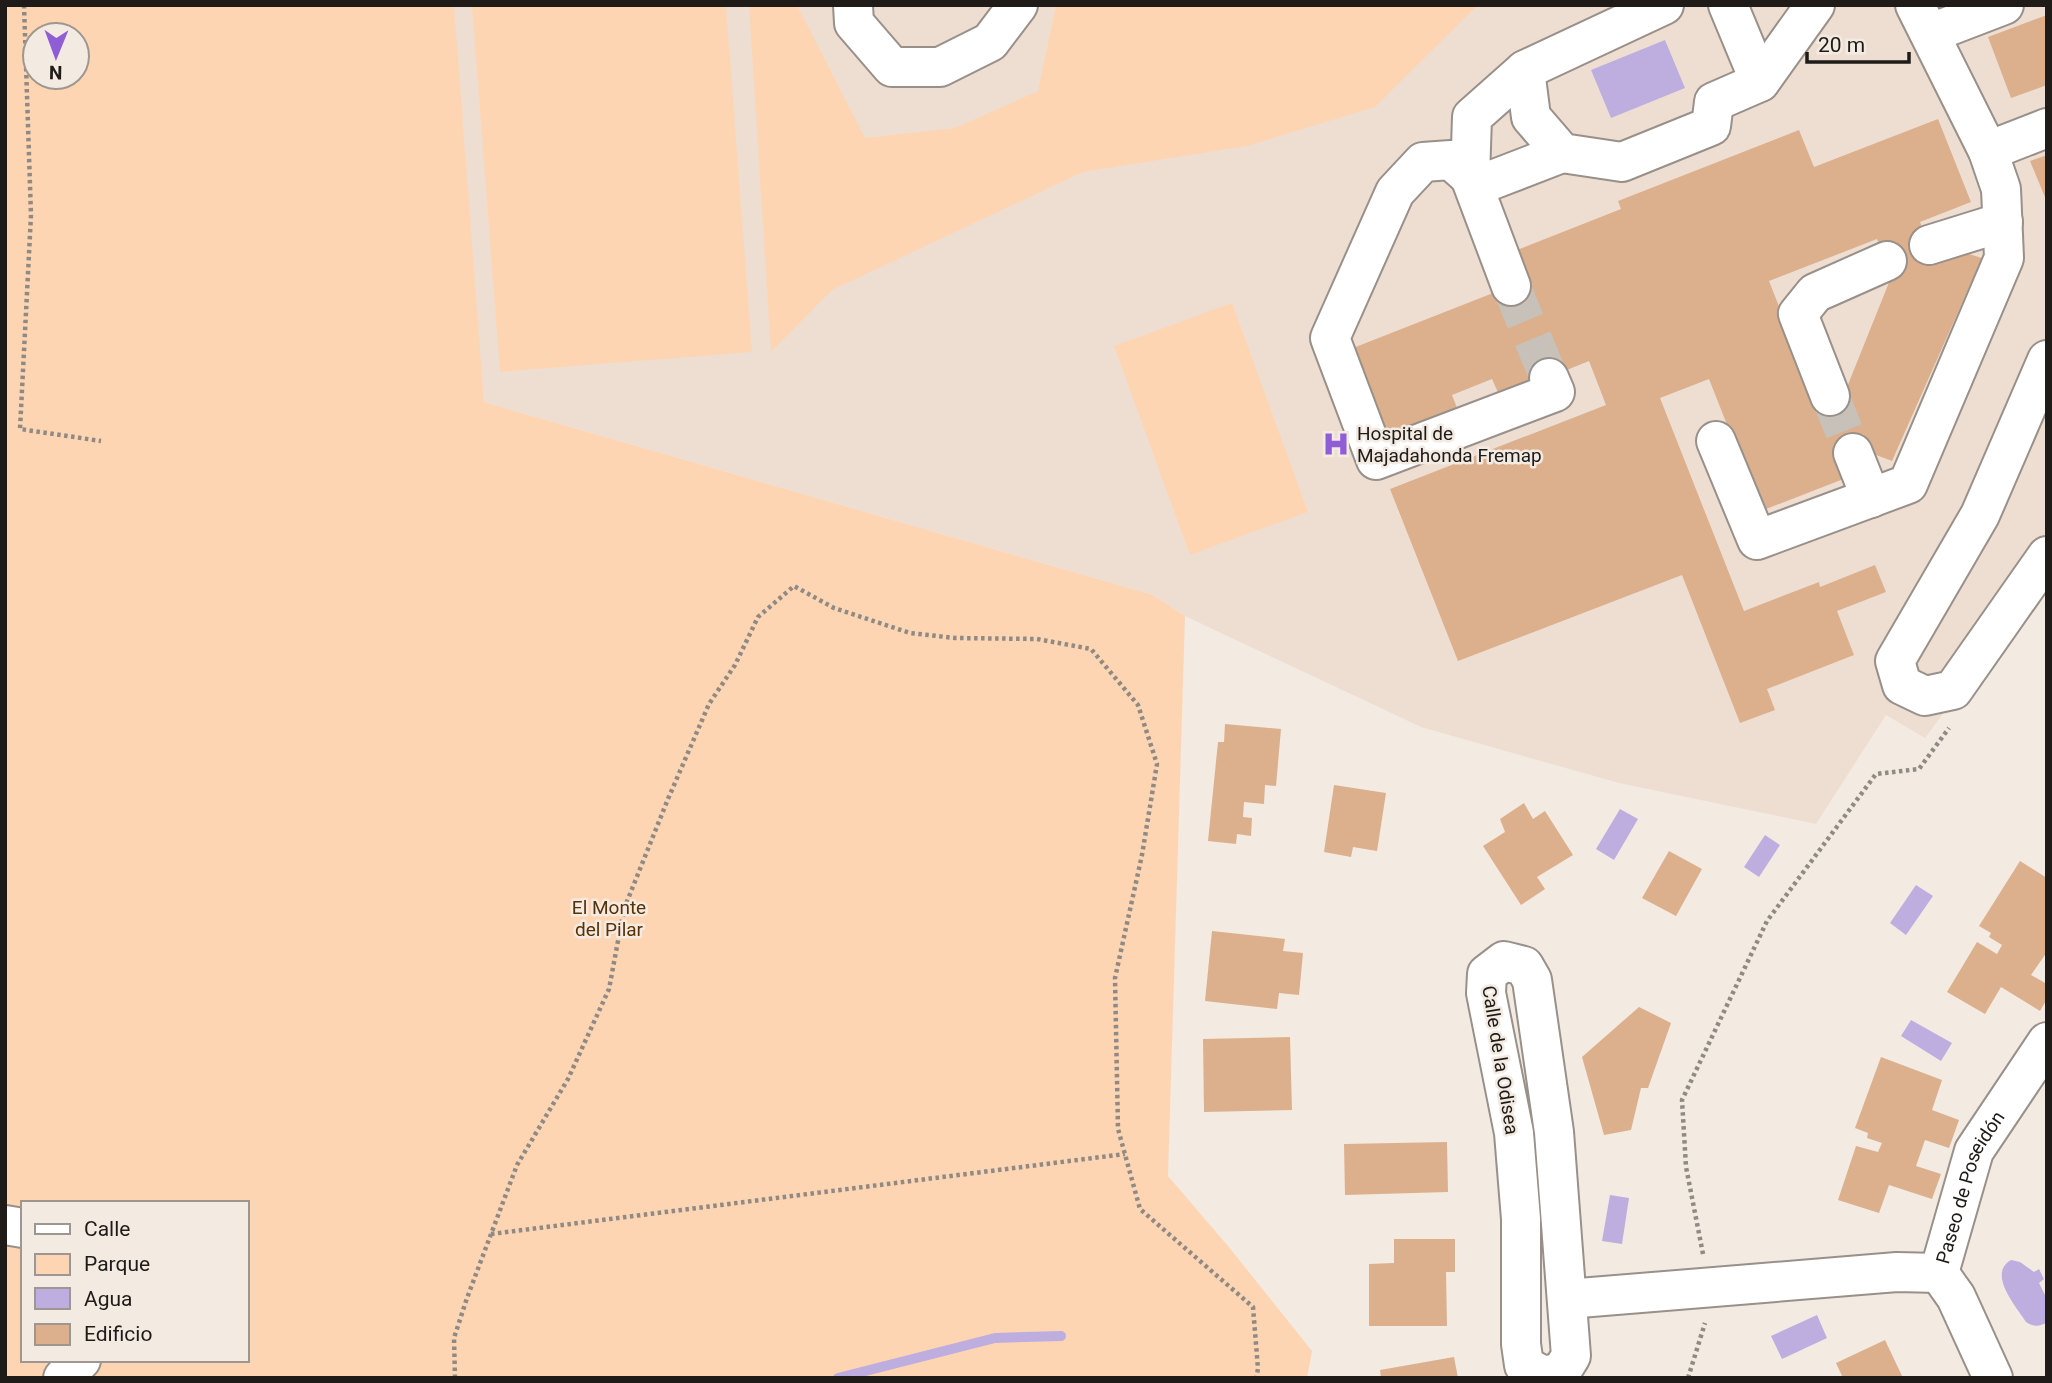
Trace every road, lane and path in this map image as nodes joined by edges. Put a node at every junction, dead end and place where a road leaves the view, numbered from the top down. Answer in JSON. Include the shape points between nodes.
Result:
{"nodes":[{"id":1,"x":24,"y":5,"type":"edge"},
{"id":2,"x":853,"y":5,"type":"edge"},
{"id":3,"x":1018,"y":5,"type":"edge"},
{"id":4,"x":1664,"y":5,"type":"edge"},
{"id":5,"x":1728,"y":5,"type":"edge"},
{"id":6,"x":1815,"y":5,"type":"edge"},
{"id":7,"x":2004,"y":5,"type":"edge"},
{"id":8,"x":1923,"y":19,"type":"edge"},
{"id":9,"x":1525,"y":70,"type":"junction"},
{"id":10,"x":1760,"y":82,"type":"junction"},
{"id":11,"x":2047,"y":128,"type":"edge"},
{"id":12,"x":1988,"y":151,"type":"junction"},
{"id":13,"x":1562,"y":153,"type":"junction"},
{"id":14,"x":1470,"y":177,"type":"junction"},
{"id":15,"x":2003,"y":222,"type":"junction"},
{"id":16,"x":1928,"y":245,"type":"dead end"},
{"id":17,"x":1886,"y":261,"type":"dead end"},
{"id":18,"x":1511,"y":286,"type":"tunnel mouth"},
{"id":19,"x":2047,"y":360,"type":"edge"},
{"id":20,"x":1549,"y":378,"type":"dead end"},
{"id":21,"x":1830,"y":396,"type":"tunnel mouth"},
{"id":22,"x":101,"y":441,"type":"dead end"},
{"id":23,"x":1716,"y":441,"type":"dead end"},
{"id":24,"x":1853,"y":453,"type":"tunnel mouth"},
{"id":25,"x":1871,"y":498,"type":"junction"},
{"id":26,"x":2047,"y":556,"type":"edge"},
{"id":27,"x":1951,"y":725,"type":"dead end"},
{"id":28,"x":2047,"y":1042,"type":"edge"},
{"id":29,"x":1125,"y":1154,"type":"junction"},
{"id":30,"x":491,"y":1234,"type":"junction"},
{"id":31,"x":1704,"y":1259,"type":"dead end"},
{"id":32,"x":1939,"y":1273,"type":"junction"},
{"id":33,"x":1567,"y":1298,"type":"junction"},
{"id":34,"x":1707,"y":1318,"type":"dead end"},
{"id":35,"x":79,"y":1362,"type":"edge"},
{"id":36,"x":63,"y":1378,"type":"edge"},
{"id":37,"x":455,"y":1378,"type":"edge"},
{"id":38,"x":1256,"y":1378,"type":"edge"},
{"id":39,"x":1688,"y":1378,"type":"edge"},
{"id":40,"x":1993,"y":1378,"type":"edge"}],
"edges":[{"from":1,"to":22,"type":"path","via":[[30,215],[20,429]]},
{"from":2,"to":3,"type":"street","via":[[854,23],[892,66],[940,67],[990,42]]},
{"from":4,"to":9,"type":"street"},
{"from":5,"to":10,"type":"street"},
{"from":6,"to":10,"type":"street"},
{"from":7,"to":8,"type":"street"},
{"from":8,"to":12,"type":"street"},
{"from":9,"to":13,"type":"street","via":[[1531,117]]},
{"from":9,"to":14,"type":"street","via":[[1472,117]]},
{"from":10,"to":13,"type":"street","via":[[1714,102],[1711,127],[1622,162]]},
{"from":11,"to":12,"type":"street"},
{"from":12,"to":15,"type":"street","via":[[2001,189]]},
{"from":13,"to":14,"type":"street","via":[[1492,180]]},
{"from":14,"to":18,"type":"street"},
{"from":14,"to":20,"type":"street","via":[[1451,160],[1423,162],[1395,192],[1329,338],[1376,460],[1555,392]]},
{"from":15,"to":16,"type":"street"},
{"from":15,"to":25,"type":"street","via":[[2004,258],[1909,484]]},
{"from":17,"to":21,"type":"street","via":[[1815,293],[1798,314]]},
{"from":19,"to":26,"type":"street","via":[[1980,515],[1895,661],[1902,685],[1926,696],[1953,690]]},
{"from":23,"to":25,"type":"street","via":[[1756,540]]},
{"from":24,"to":25,"type":"street"},
{"from":27,"to":31,"type":"path","via":[[1919,769],[1876,774],[1767,921],[1682,1100],[1686,1167]]},
{"from":28,"to":32,"type":"street","name":"Paseo de Poseidón","via":[[1974,1151]]},
{"from":29,"to":30,"type":"path"},
{"from":29,"to":30,"type":"path","via":[[1118,1129],[1115,978],[1157,764],[1138,705],[1091,649],[1037,639],[910,633],[834,608],[794,586],[758,617],[735,665],[709,704],[624,909],[609,989],[568,1080],[517,1165]]},
{"from":29,"to":38,"type":"path","via":[[1140,1209],[1253,1307]]},
{"from":30,"to":37,"type":"path","via":[[454,1338]]},
{"from":32,"to":33,"type":"street","via":[[1897,1272]]},
{"from":32,"to":40,"type":"street","name":"Paseo de Poseidón","via":[[1956,1297]]},
{"from":33,"to":33,"type":"street","name":"Calle de la Odisea","via":[[1554,1132],[1532,980],[1524,966],[1504,961],[1487,974],[1486,993],[1514,1133],[1524,1365],[1543,1376],[1560,1372],[1571,1356]]},
{"from":34,"to":39,"type":"path"},
{"from":35,"to":36,"type":"street"}]}
